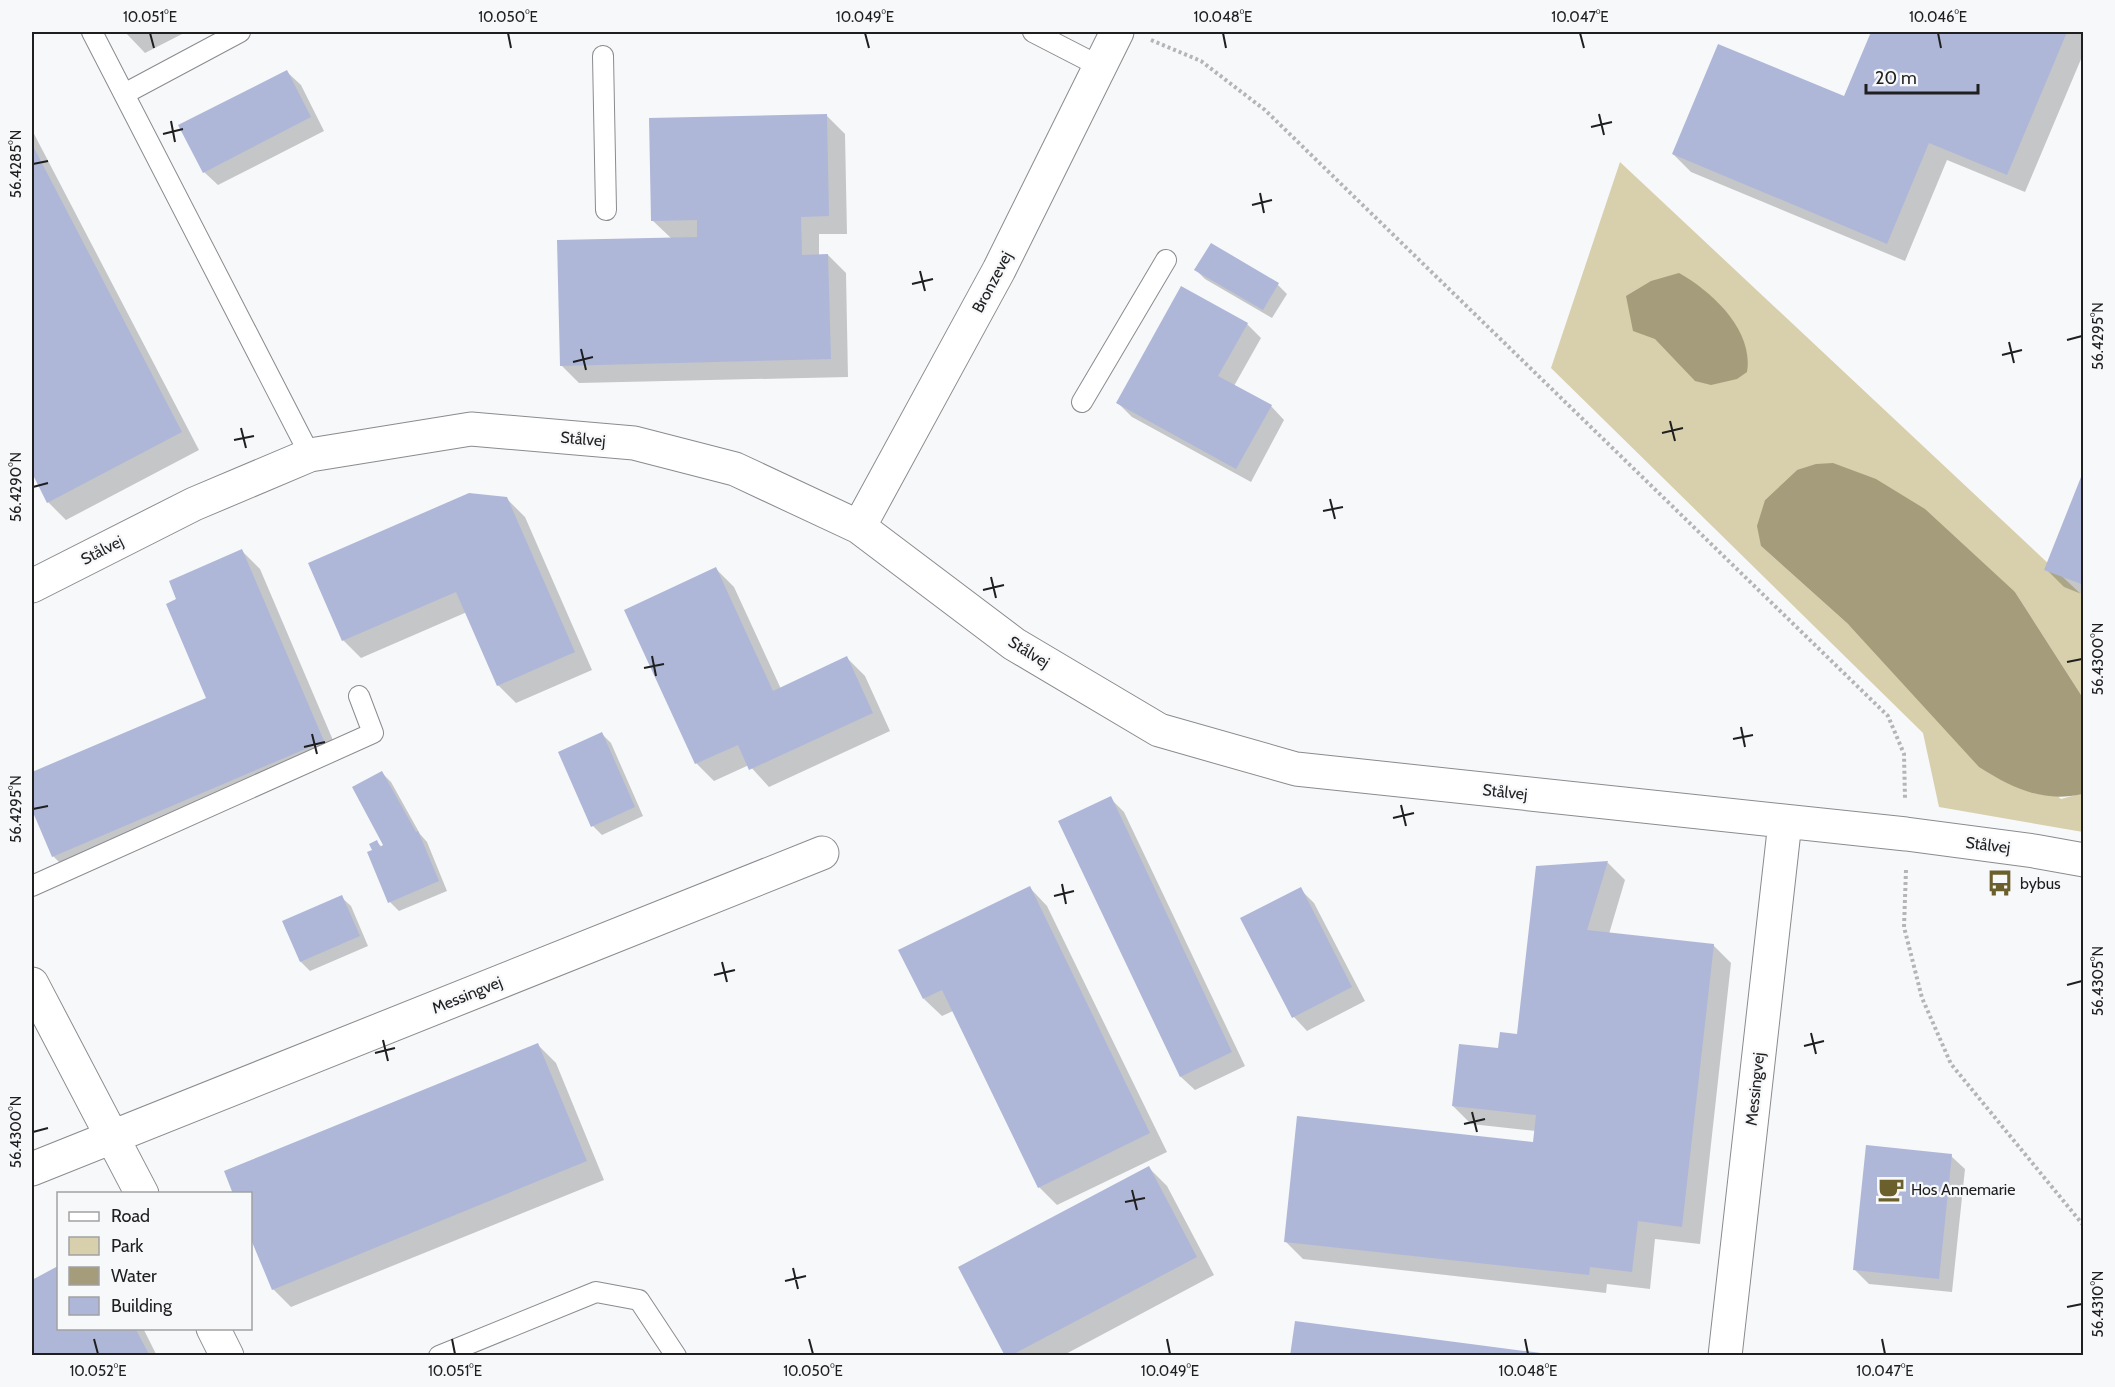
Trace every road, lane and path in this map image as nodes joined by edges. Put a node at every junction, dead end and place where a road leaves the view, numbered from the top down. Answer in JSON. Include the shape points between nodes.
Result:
{"nodes":[{"id":1,"x":92,"y":32,"type":"edge"},
{"id":2,"x":240,"y":32,"type":"edge"},
{"id":3,"x":1033,"y":32,"type":"edge"},
{"id":4,"x":1129,"y":34,"type":"edge"},
{"id":5,"x":603,"y":56,"type":"dead end"},
{"id":6,"x":1101,"y":67,"type":"junction"},
{"id":7,"x":124,"y":94,"type":"junction"},
{"id":8,"x":606,"y":210,"type":"dead end"},
{"id":9,"x":1166,"y":260,"type":"dead end"},
{"id":10,"x":1082,"y":402,"type":"dead end"},
{"id":11,"x":310,"y":455,"type":"junction"},
{"id":12,"x":859,"y":527,"type":"junction"},
{"id":13,"x":32,"y":586,"type":"edge"},
{"id":14,"x":359,"y":696,"type":"dead end"},
{"id":15,"x":1785,"y":822,"type":"junction"},
{"id":16,"x":1906,"y":834,"type":"junction"},
{"id":17,"x":822,"y":853,"type":"dead end"},
{"id":18,"x":2084,"y":860,"type":"edge"},
{"id":19,"x":32,"y":886,"type":"edge"},
{"id":20,"x":32,"y":984,"type":"edge"},
{"id":21,"x":112,"y":1137,"type":"junction"},
{"id":22,"x":32,"y":1169,"type":"edge"},
{"id":23,"x":141,"y":1192,"type":"edge"},
{"id":24,"x":2084,"y":1226,"type":"edge"},
{"id":25,"x":214,"y":1330,"type":"edge"},
{"id":26,"x":227,"y":1356,"type":"edge"},
{"id":27,"x":439,"y":1356,"type":"edge"},
{"id":28,"x":676,"y":1356,"type":"edge"},
{"id":29,"x":1725,"y":1356,"type":"edge"}],
"edges":[{"from":1,"to":7,"type":"lane"},
{"from":2,"to":7,"type":"lane"},
{"from":3,"to":6,"type":"lane"},
{"from":4,"to":6,"type":"street","name":"Bronzevej"},
{"from":4,"to":16,"type":"path","via":[[1201,61],[1265,110],[1888,717],[1904,754]]},
{"from":5,"to":8,"type":"lane"},
{"from":6,"to":12,"type":"street","name":"Bronzevej","via":[[999,270]]},
{"from":7,"to":11,"type":"lane"},
{"from":9,"to":10,"type":"lane"},
{"from":11,"to":12,"type":"street","name":"Stålvej","via":[[471,429],[634,443],[735,469]]},
{"from":11,"to":13,"type":"street","name":"Stålvej","via":[[194,504]]},
{"from":12,"to":15,"type":"street","name":"Stålvej","via":[[1014,644],[1159,730],[1296,769]]},
{"from":14,"to":19,"type":"lane","via":[[373,733]]},
{"from":15,"to":16,"type":"street","name":"Stålvej"},
{"from":15,"to":29,"type":"street","name":"Messingvej"},
{"from":16,"to":18,"type":"street","name":"Stålvej"},
{"from":16,"to":24,"type":"path","via":[[1904,927],[1922,998],[1951,1064]]},
{"from":17,"to":21,"type":"street","name":"Messingvej"},
{"from":20,"to":21,"type":"street"},
{"from":21,"to":22,"type":"street","name":"Messingvej"},
{"from":21,"to":23,"type":"street"},
{"from":25,"to":26,"type":"street"},
{"from":27,"to":28,"type":"lane","via":[[596,1292],[639,1300]]}]}
